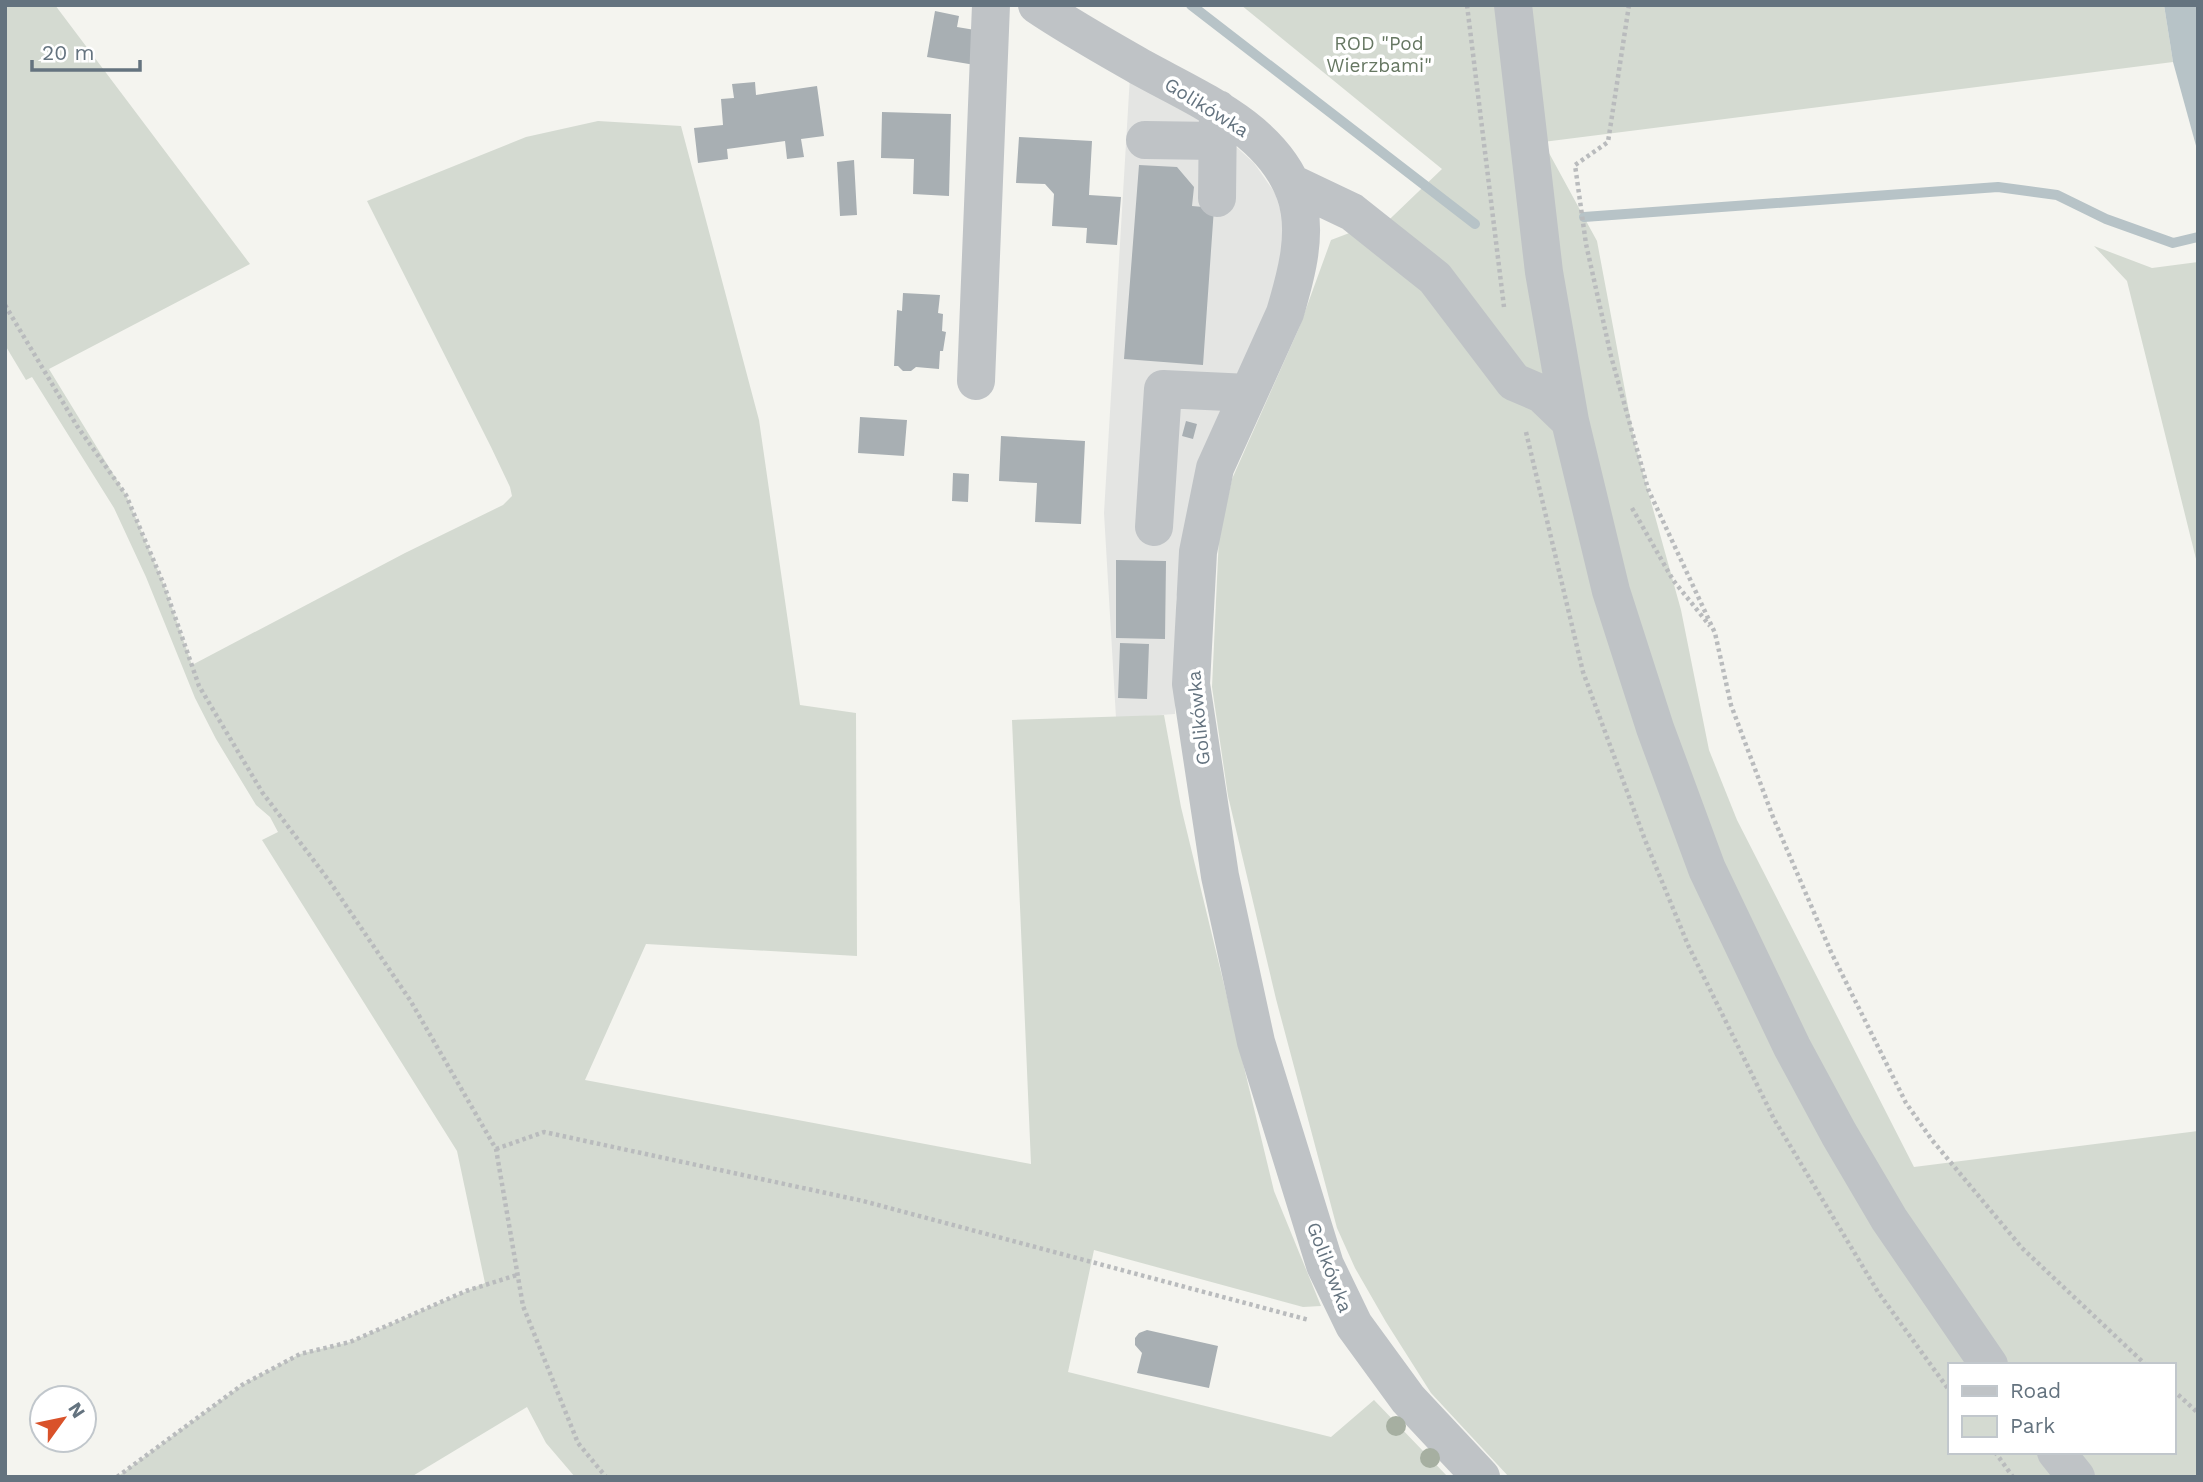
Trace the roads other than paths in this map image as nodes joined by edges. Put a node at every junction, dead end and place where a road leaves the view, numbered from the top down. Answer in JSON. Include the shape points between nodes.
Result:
{"nodes":[{"id":1,"x":991,"y":5,"type":"edge"},
{"id":2,"x":1037,"y":5,"type":"edge"},
{"id":3,"x":1513,"y":5,"type":"edge"},
{"id":4,"x":1217,"y":125,"type":"junction"},
{"id":5,"x":1145,"y":140,"type":"dead end"},
{"id":6,"x":1291,"y":183,"type":"junction"},
{"id":7,"x":1217,"y":198,"type":"dead end"},
{"id":8,"x":976,"y":381,"type":"dead end"},
{"id":9,"x":1249,"y":393,"type":"junction"},
{"id":10,"x":1570,"y":421,"type":"junction"},
{"id":11,"x":1154,"y":527,"type":"dead end"},
{"id":12,"x":1988,"y":1363,"type":"edge"},
{"id":13,"x":2058,"y":1454,"type":"edge"},
{"id":14,"x":1481,"y":1477,"type":"edge"},
{"id":15,"x":2076,"y":1477,"type":"edge"}],
"edges":[{"from":1,"to":8,"type":"street"},
{"from":2,"to":4,"type":"street","name":"Golikówka"},
{"from":3,"to":10,"type":"street","via":[[1544,272]]},
{"from":4,"to":5,"type":"street"},
{"from":4,"to":6,"type":"street","name":"Golikówka","via":[[1245,129],[1282,166]]},
{"from":4,"to":7,"type":"street"},
{"from":6,"to":9,"type":"street","name":"Golikówka","via":[[1301,216],[1297,266],[1285,313]]},
{"from":6,"to":10,"type":"street","via":[[1352,212],[1435,278],[1514,382],[1542,394]]},
{"from":9,"to":11,"type":"street","via":[[1163,389]]},
{"from":9,"to":14,"type":"street","name":"Golikówka","via":[[1215,468],[1195,575],[1191,684],[1220,876],[1256,1042],[1325,1265],[1354,1325],[1408,1399]]},
{"from":10,"to":12,"type":"street","via":[[1611,590],[1707,869],[1839,1134],[1889,1219]]},
{"from":13,"to":15,"type":"street"}]}
